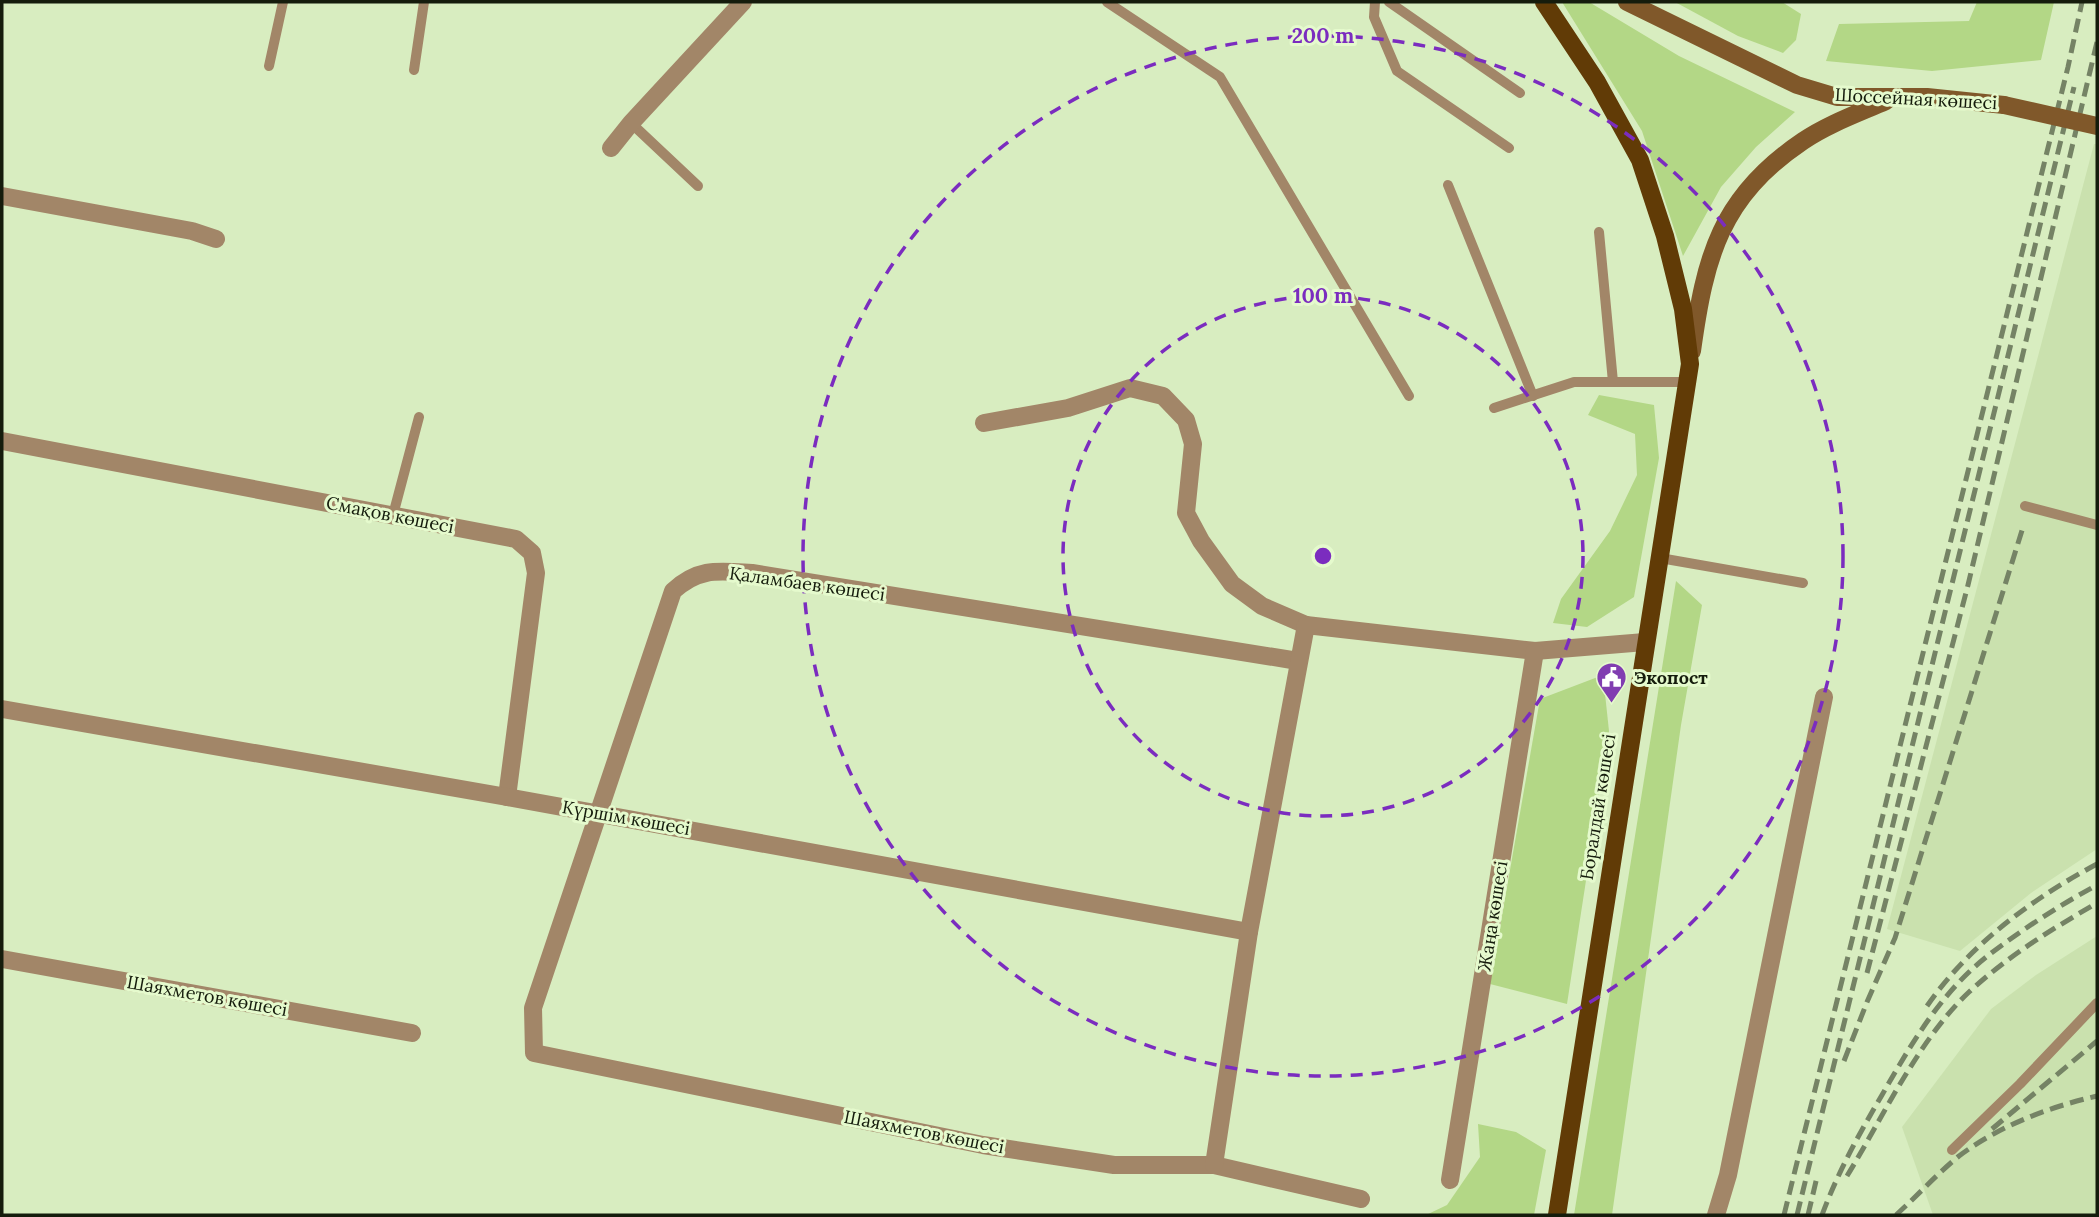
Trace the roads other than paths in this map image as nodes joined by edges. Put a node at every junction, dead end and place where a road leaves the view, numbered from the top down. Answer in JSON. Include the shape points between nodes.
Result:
{"nodes":[{"id":1,"x":283,"y":2,"type":"edge"},
{"id":2,"x":424,"y":2,"type":"edge"},
{"id":3,"x":743,"y":2,"type":"edge"},
{"id":4,"x":1107,"y":2,"type":"edge"},
{"id":5,"x":1375,"y":2,"type":"edge"},
{"id":6,"x":1389,"y":2,"type":"edge"},
{"id":7,"x":1544,"y":2,"type":"edge"},
{"id":8,"x":1627,"y":2,"type":"edge"},
{"id":9,"x":269,"y":66,"type":"dead end"},
{"id":10,"x":414,"y":70,"type":"dead end"},
{"id":11,"x":1520,"y":93,"type":"dead end"},
{"id":12,"x":1892,"y":98,"type":"junction"},
{"id":13,"x":631,"y":123,"type":"junction"},
{"id":14,"x":2097,"y":126,"type":"edge"},
{"id":15,"x":611,"y":148,"type":"dead end"},
{"id":16,"x":1509,"y":148,"type":"dead end"},
{"id":17,"x":1448,"y":185,"type":"dead end"},
{"id":18,"x":698,"y":186,"type":"dead end"},
{"id":19,"x":2,"y":196,"type":"edge"},
{"id":20,"x":1599,"y":232,"type":"dead end"},
{"id":21,"x":216,"y":239,"type":"dead end"},
{"id":22,"x":1688,"y":373,"type":"junction"},
{"id":23,"x":1613,"y":382,"type":"junction"},
{"id":24,"x":1409,"y":396,"type":"dead end"},
{"id":25,"x":1533,"y":396,"type":"junction"},
{"id":26,"x":1494,"y":408,"type":"dead end"},
{"id":27,"x":419,"y":417,"type":"dead end"},
{"id":28,"x":984,"y":423,"type":"dead end"},
{"id":29,"x":2,"y":441,"type":"edge"},
{"id":30,"x":2025,"y":506,"type":"dead end"},
{"id":31,"x":393,"y":515,"type":"junction"},
{"id":32,"x":2097,"y":525,"type":"edge"},
{"id":33,"x":1660,"y":558,"type":"junction"},
{"id":34,"x":1803,"y":583,"type":"dead end"},
{"id":35,"x":1306,"y":625,"type":"junction"},
{"id":36,"x":1645,"y":642,"type":"junction"},
{"id":37,"x":1535,"y":652,"type":"junction"},
{"id":38,"x":1298,"y":661,"type":"junction"},
{"id":39,"x":1824,"y":697,"type":"dead end"},
{"id":40,"x":2,"y":709,"type":"edge"},
{"id":41,"x":507,"y":797,"type":"junction"},
{"id":42,"x":600,"y":814,"type":"junction"},
{"id":43,"x":1250,"y":932,"type":"junction"},
{"id":44,"x":2,"y":959,"type":"edge"},
{"id":45,"x":2097,"y":1003,"type":"edge"},
{"id":46,"x":533,"y":1008,"type":"joint"},
{"id":47,"x":412,"y":1034,"type":"dead end"},
{"id":48,"x":1952,"y":1150,"type":"dead end"},
{"id":49,"x":1214,"y":1165,"type":"junction"},
{"id":50,"x":1450,"y":1180,"type":"dead end"},
{"id":51,"x":1361,"y":1199,"type":"dead end"},
{"id":52,"x":1556,"y":1215,"type":"edge"},
{"id":53,"x":1716,"y":1215,"type":"edge"}],
"edges":[{"from":1,"to":9,"type":"lane"},
{"from":2,"to":10,"type":"lane"},
{"from":3,"to":13,"type":"street"},
{"from":4,"to":24,"type":"lane","via":[[1220,77]]},
{"from":5,"to":16,"type":"lane","via":[[1374,17],[1397,71]]},
{"from":6,"to":11,"type":"lane"},
{"from":7,"to":22,"type":"main road","name":"Боралдай көшесі","via":[[1597,82],[1640,160],[1683,309]]},
{"from":8,"to":12,"type":"main road","name":"Шоссейная көшесі","via":[[1797,85],[1837,97]]},
{"from":12,"to":14,"type":"main road","name":"Шоссейная көшесі","bridge":true,"via":[[2004,104]]},
{"from":12,"to":22,"type":"main road","via":[[1805,139],[1745,192],[1724,223],[1709,258]]},
{"from":13,"to":15,"type":"street"},
{"from":13,"to":18,"type":"lane"},
{"from":17,"to":25,"type":"lane"},
{"from":19,"to":21,"type":"street"},
{"from":20,"to":23,"type":"lane"},
{"from":22,"to":23,"type":"lane"},
{"from":22,"to":33,"type":"main road","name":"Боралдай көшесі"},
{"from":23,"to":25,"type":"lane","via":[[1574,382]]},
{"from":25,"to":26,"type":"lane"},
{"from":27,"to":31,"type":"lane"},
{"from":28,"to":35,"type":"street","via":[[1068,408],[1130,387],[1163,396],[1186,419],[1193,444],[1186,513],[1200,541],[1232,584],[1262,606]]},
{"from":29,"to":31,"type":"street","name":"Смақов көшесі"},
{"from":30,"to":32,"type":"lane"},
{"from":31,"to":41,"type":"street","name":"Смақов көшесі","via":[[516,539],[531,553],[536,573]]},
{"from":33,"to":34,"type":"lane"},
{"from":33,"to":36,"type":"main road","name":"Боралдай көшесі"},
{"from":35,"to":37,"type":"street"},
{"from":35,"to":38,"type":"street"},
{"from":36,"to":37,"type":"street"},
{"from":36,"to":52,"type":"main road","name":"Боралдай көшесі"},
{"from":37,"to":50,"type":"street","name":"Жаңа көшесі"},
{"from":38,"to":42,"type":"street","name":"Қаламбаев көшесі","via":[[752,573],[702,573],[687,578],[673,591]]},
{"from":38,"to":43,"type":"street"},
{"from":39,"to":53,"type":"street","via":[[1728,1175]]},
{"from":40,"to":41,"type":"street","name":"Күршім көшесі"},
{"from":41,"to":42,"type":"street","name":"Күршім көшесі"},
{"from":42,"to":43,"type":"street","name":"Күршім көшесі"},
{"from":42,"to":46,"type":"street","name":"Қаламбаев көшесі"},
{"from":43,"to":49,"type":"street"},
{"from":44,"to":47,"type":"street","name":"Шаяхметов көшесі"},
{"from":45,"to":48,"type":"lane"},
{"from":46,"to":49,"type":"street","name":"Шаяхметов көшесі","via":[[534,1053],[983,1145],[1114,1164]]},
{"from":49,"to":51,"type":"street","name":"Шаяхметов көшесі"}]}
